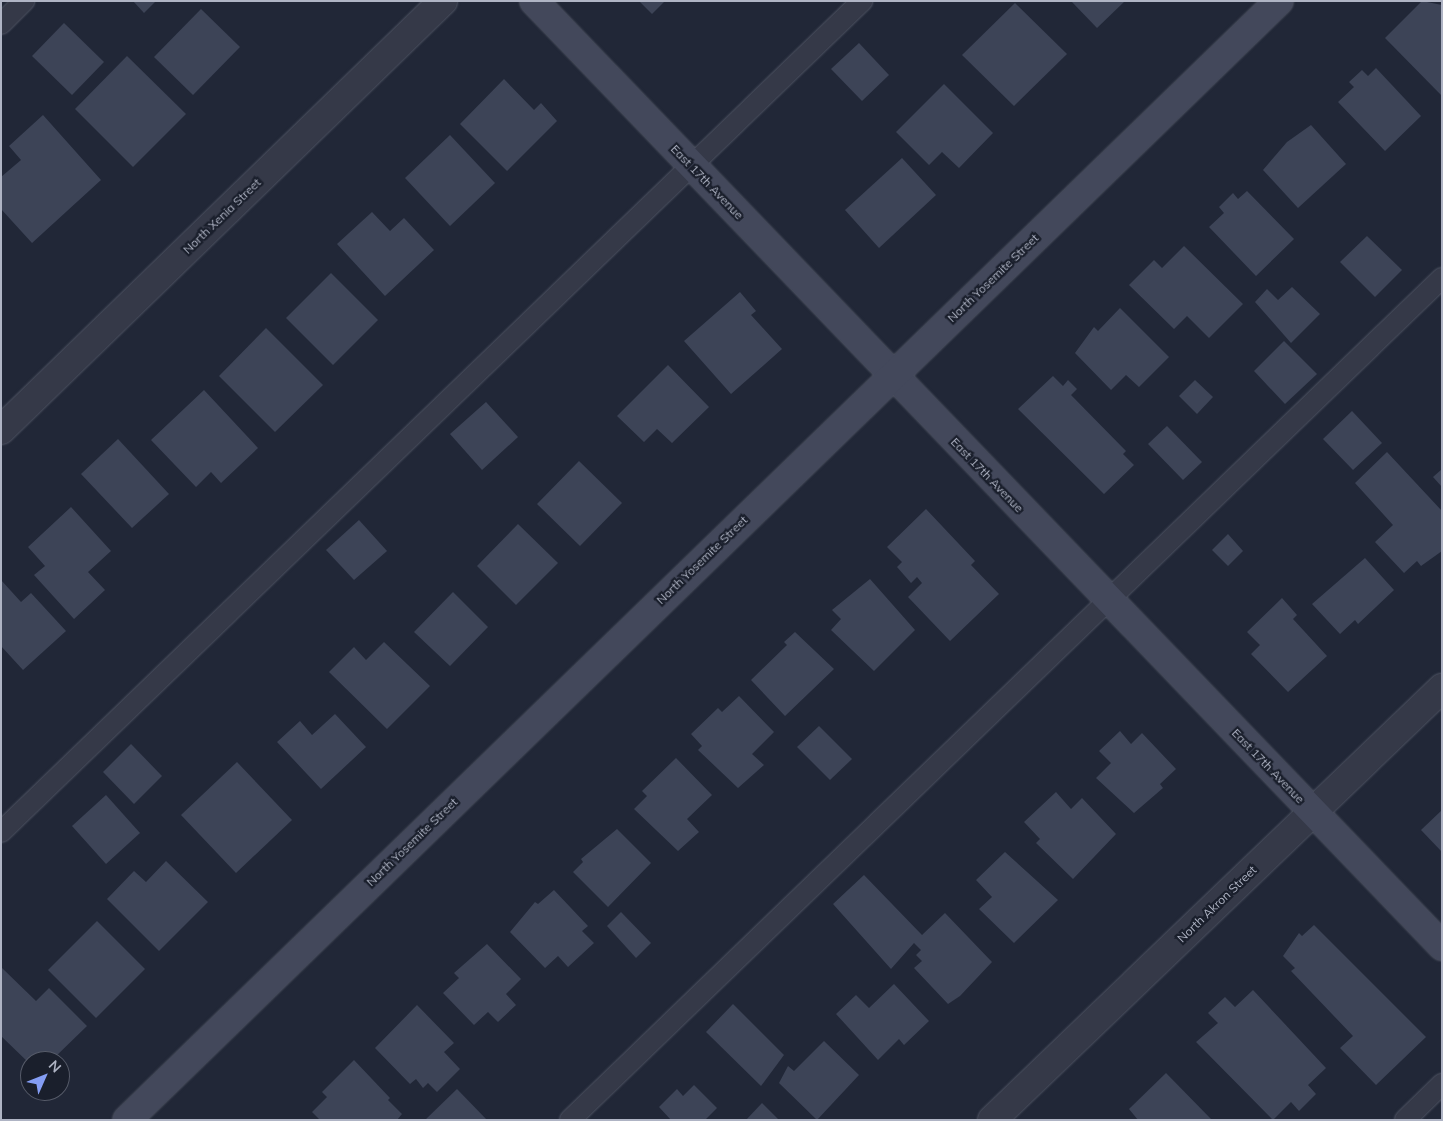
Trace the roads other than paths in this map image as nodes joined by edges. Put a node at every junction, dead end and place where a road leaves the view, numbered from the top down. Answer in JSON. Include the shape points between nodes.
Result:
{"nodes":[{"id":1,"x":24,"y":1,"type":"edge"},
{"id":2,"x":443,"y":1,"type":"edge"},
{"id":3,"x":534,"y":1,"type":"edge"},
{"id":4,"x":862,"y":1,"type":"edge"},
{"id":5,"x":1279,"y":1,"type":"edge"},
{"id":6,"x":1,"y":24,"type":"edge"},
{"id":7,"x":691,"y":166,"type":"junction"},
{"id":8,"x":1442,"y":278,"type":"edge"},
{"id":9,"x":891,"y":376,"type":"junction"},
{"id":10,"x":1,"y":430,"type":"edge"},
{"id":11,"x":1108,"y":600,"type":"junction"},
{"id":12,"x":1442,"y":688,"type":"edge"},
{"id":13,"x":1313,"y":812,"type":"junction"},
{"id":14,"x":1,"y":832,"type":"edge"},
{"id":15,"x":1442,"y":946,"type":"edge"},
{"id":16,"x":1442,"y":1084,"type":"edge"},
{"id":17,"x":127,"y":1120,"type":"edge"},
{"id":18,"x":570,"y":1120,"type":"edge"},
{"id":19,"x":992,"y":1120,"type":"edge"},
{"id":20,"x":1405,"y":1120,"type":"edge"}],
"edges":[{"from":1,"to":6,"type":"lane"},
{"from":2,"to":10,"type":"street","name":"North Xenia Street"},
{"from":3,"to":7,"type":"main road","name":"East 17th Avenue"},
{"from":4,"to":7,"type":"lane"},
{"from":5,"to":9,"type":"main road","name":"North Yosemite Street"},
{"from":7,"to":9,"type":"main road","name":"East 17th Avenue"},
{"from":7,"to":14,"type":"lane"},
{"from":8,"to":11,"type":"lane"},
{"from":9,"to":11,"type":"main road","name":"East 17th Avenue"},
{"from":9,"to":17,"type":"main road","name":"North Yosemite Street"},
{"from":11,"to":13,"type":"main road","name":"East 17th Avenue"},
{"from":11,"to":18,"type":"lane"},
{"from":12,"to":13,"type":"street","name":"North Akron Street"},
{"from":13,"to":15,"type":"main road","name":"East 17th Avenue"},
{"from":13,"to":19,"type":"street","name":"North Akron Street"},
{"from":16,"to":20,"type":"lane"}]}
